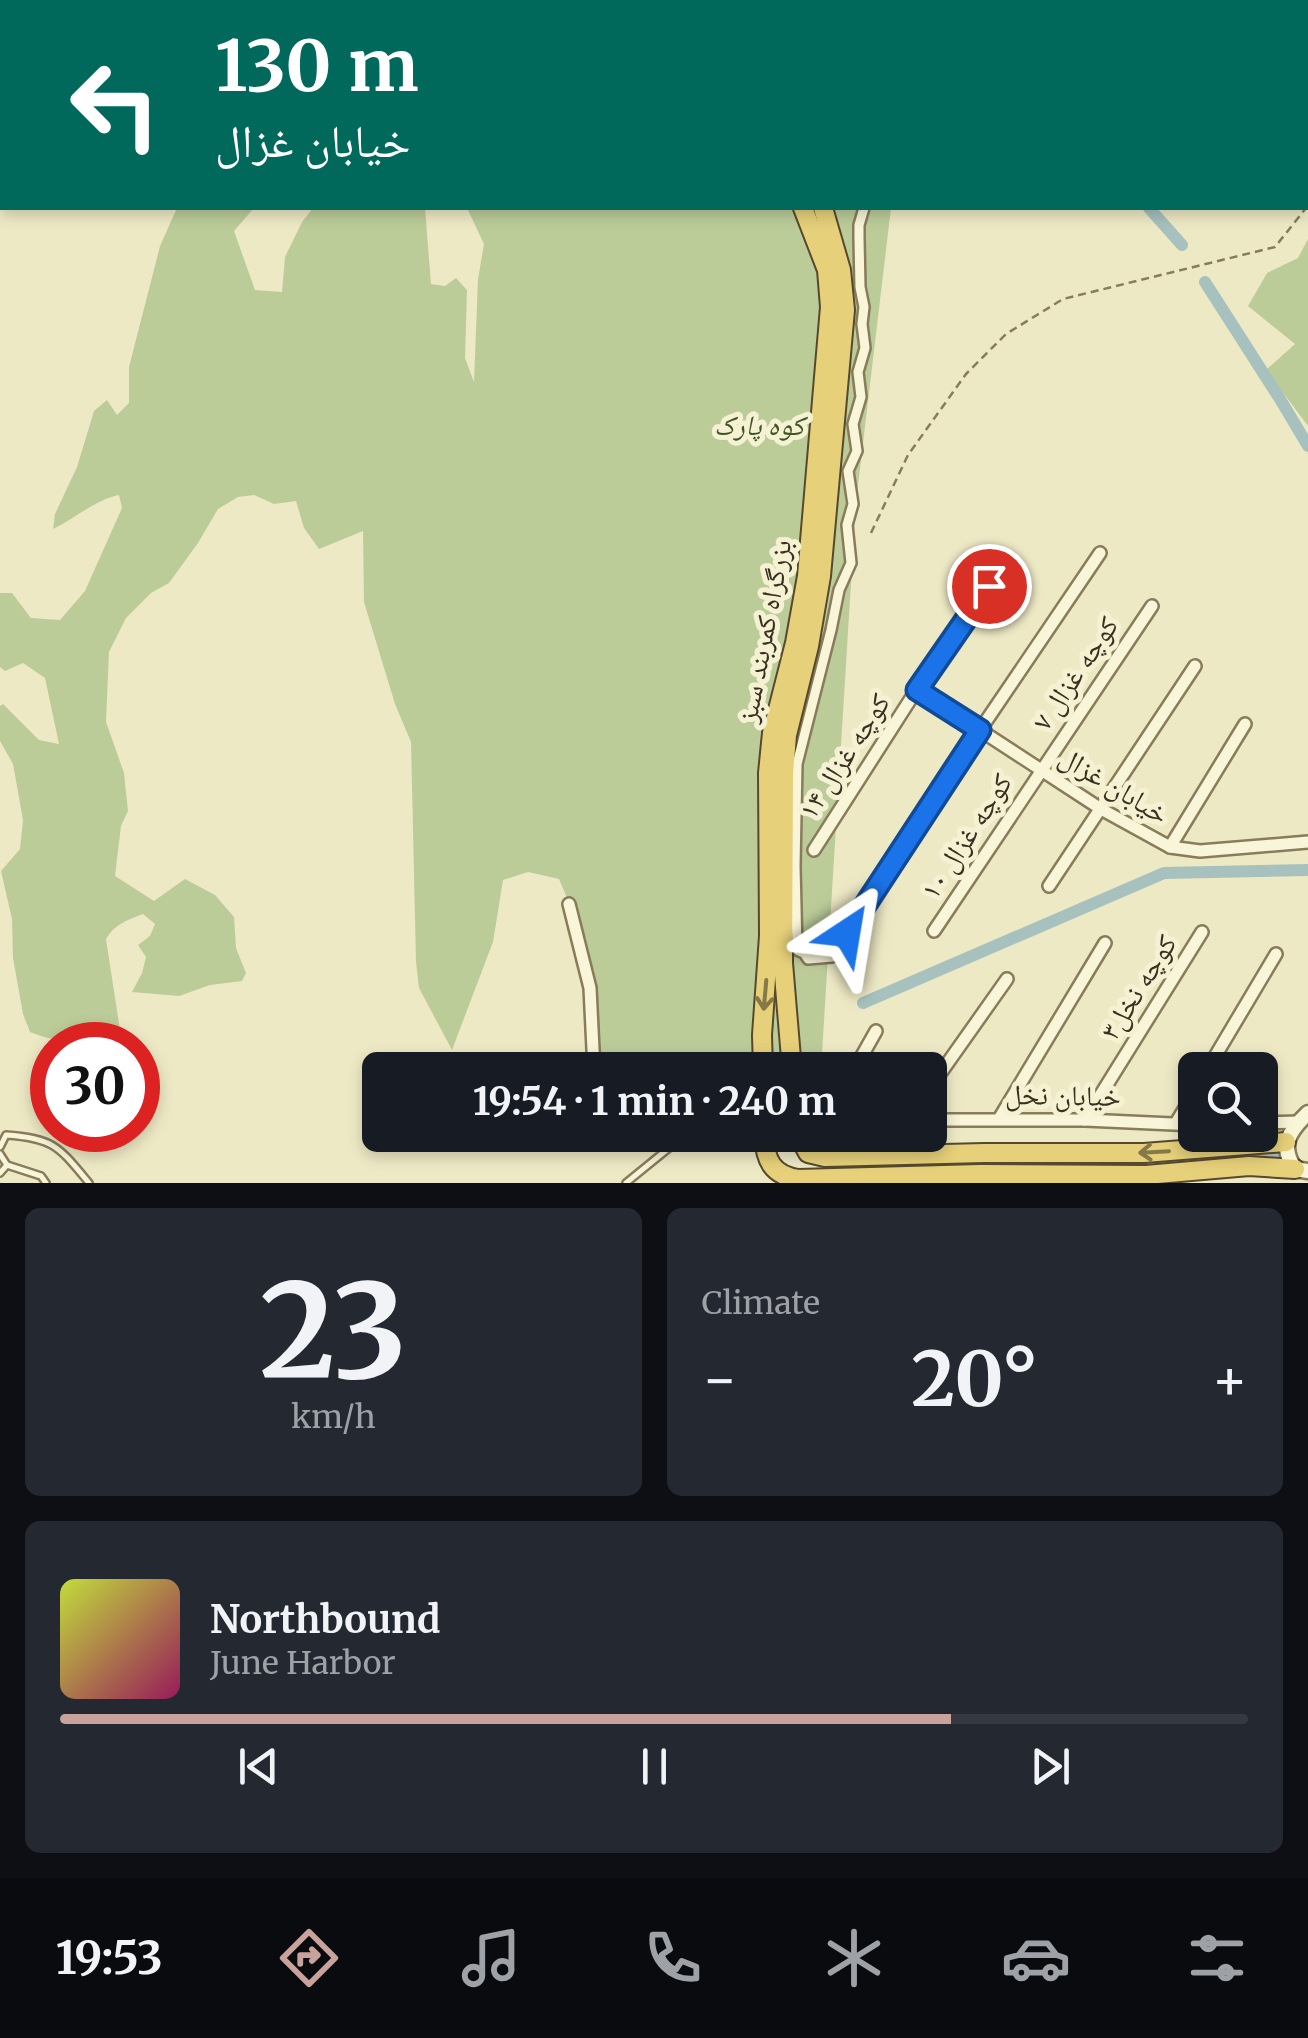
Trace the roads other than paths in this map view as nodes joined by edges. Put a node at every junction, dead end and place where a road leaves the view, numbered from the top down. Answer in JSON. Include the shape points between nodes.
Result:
{"nodes":[{"id":1,"x":804,"y":210,"type":"edge"},
{"id":2,"x":863,"y":210,"type":"edge"},
{"id":3,"x":826,"y":213,"type":"edge"},
{"id":4,"x":1100,"y":553,"type":"dead end"},
{"id":5,"x":989,"y":586,"type":"dead end"},
{"id":6,"x":1152,"y":606,"type":"dead end"},
{"id":7,"x":1195,"y":666,"type":"dead end"},
{"id":8,"x":917,"y":690,"type":"junction"},
{"id":9,"x":1244,"y":724,"type":"dead end"},
{"id":10,"x":980,"y":730,"type":"junction"},
{"id":11,"x":1040,"y":770,"type":"junction"},
{"id":12,"x":1102,"y":809,"type":"junction"},
{"id":13,"x":1308,"y":842,"type":"edge"},
{"id":14,"x":1170,"y":846,"type":"junction"},
{"id":15,"x":814,"y":850,"type":"dead end"},
{"id":16,"x":1049,"y":886,"type":"dead end"},
{"id":17,"x":568,"y":904,"type":"dead end"},
{"id":18,"x":934,"y":931,"type":"dead end"},
{"id":19,"x":1202,"y":932,"type":"dead end"},
{"id":20,"x":847,"y":933,"type":"joint"},
{"id":21,"x":1105,"y":942,"type":"dead end"},
{"id":22,"x":1276,"y":954,"type":"dead end"},
{"id":23,"x":1007,"y":979,"type":"dead end"},
{"id":24,"x":876,"y":1031,"type":"dead end"},
{"id":25,"x":762,"y":1035,"type":"junction"},
{"id":26,"x":790,"y":1037,"type":"junction"},
{"id":27,"x":593,"y":1052,"type":"edge"},
{"id":28,"x":763,"y":1052,"type":"edge"},
{"id":29,"x":791,"y":1052,"type":"edge"},
{"id":30,"x":864,"y":1052,"type":"edge"},
{"id":31,"x":1218,"y":1052,"type":"edge"},
{"id":32,"x":947,"y":1064,"type":"edge"},
{"id":33,"x":1303,"y":1117,"type":"edge"},
{"id":34,"x":998,"y":1119,"type":"junction"},
{"id":35,"x":947,"y":1120,"type":"edge"},
{"id":36,"x":1085,"y":1120,"type":"junction"},
{"id":37,"x":1278,"y":1120,"type":"edge"},
{"id":38,"x":1178,"y":1121,"type":"edge"},
{"id":39,"x":1176,"y":1124,"type":"joint"},
{"id":40,"x":1286,"y":1142,"type":"junction"},
{"id":41,"x":0,"y":1150,"type":"edge"},
{"id":42,"x":665,"y":1152,"type":"edge"},
{"id":43,"x":765,"y":1152,"type":"edge"},
{"id":44,"x":807,"y":1152,"type":"edge"},
{"id":45,"x":7,"y":1166,"type":"junction"},
{"id":46,"x":1302,"y":1170,"type":"edge"},
{"id":47,"x":0,"y":1174,"type":"edge"},
{"id":48,"x":46,"y":1183,"type":"edge"},
{"id":49,"x":89,"y":1183,"type":"edge"},
{"id":50,"x":626,"y":1183,"type":"edge"}],
"edges":[{"from":1,"to":25,"type":"highway","name":"بزرگراه کمربند سبز","one_way":true,"via":[[827,270],[830,307],[807,576],[768,773]]},
{"from":2,"to":20,"type":"street","via":[[865,348],[853,424],[857,450],[848,471],[851,563],[797,764],[797,950],[808,959],[832,956]]},
{"from":3,"to":26,"type":"highway","name":"بزرگراه کمربند سبز","via":[[845,310],[821,576],[784,774],[782,937]]},
{"from":4,"to":10,"type":"street"},
{"from":5,"to":8,"type":"street","name":"کوچه غزال ۱۴"},
{"from":6,"to":11,"type":"street","name":"کوچه غزال ۷"},
{"from":7,"to":12,"type":"street"},
{"from":8,"to":10,"type":"street","name":"خیابان غزال"},
{"from":8,"to":15,"type":"street","name":"کوچه غزال ۱۴"},
{"from":9,"to":14,"type":"street"},
{"from":10,"to":11,"type":"street","name":"خیابان غزال"},
{"from":10,"to":20,"type":"street"},
{"from":11,"to":12,"type":"street","name":"خیابان غزال"},
{"from":11,"to":18,"type":"street","name":"کوچه غزال ۱۰"},
{"from":12,"to":14,"type":"street","name":"خیابان غزال"},
{"from":12,"to":16,"type":"street"},
{"from":13,"to":14,"type":"street","name":"خیابان غزال","via":[[1200,851]]},
{"from":17,"to":27,"type":"street","via":[[590,988]]},
{"from":19,"to":36,"type":"street","name":"کوچه نخل۳"},
{"from":21,"to":34,"type":"street"},
{"from":22,"to":31,"type":"street"},
{"from":23,"to":32,"type":"street"},
{"from":24,"to":30,"type":"street"},
{"from":25,"to":26,"type":"highway","via":[[777,1028]]},
{"from":25,"to":28,"type":"highway","name":"بزرگراه کمربند سبز"},
{"from":26,"to":29,"type":"highway","name":"بزرگراه کمربند سبز"},
{"from":33,"to":37,"type":"street"},
{"from":33,"to":40,"type":"street"},
{"from":34,"to":35,"type":"street","name":"خیابان نخل"},
{"from":34,"to":36,"type":"street","name":"خیابان نخل"},
{"from":36,"to":39,"type":"street","name":"خیابان نخل"},
{"from":38,"to":39,"type":"street"},
{"from":40,"to":44,"type":"highway","one_way":true,"via":[[1144,1153]]},
{"from":40,"to":46,"type":"street","via":[[1287,1157]]},
{"from":41,"to":45,"type":"lane"},
{"from":41,"to":49,"type":"lane","via":[[6,1135],[38,1137],[62,1150]]},
{"from":42,"to":50,"type":"lane"},
{"from":43,"to":46,"type":"highway","via":[[784,1177],[798,1180],[1146,1175],[1249,1166]]},
{"from":45,"to":47,"type":"lane"},
{"from":45,"to":48,"type":"lane"}]}
